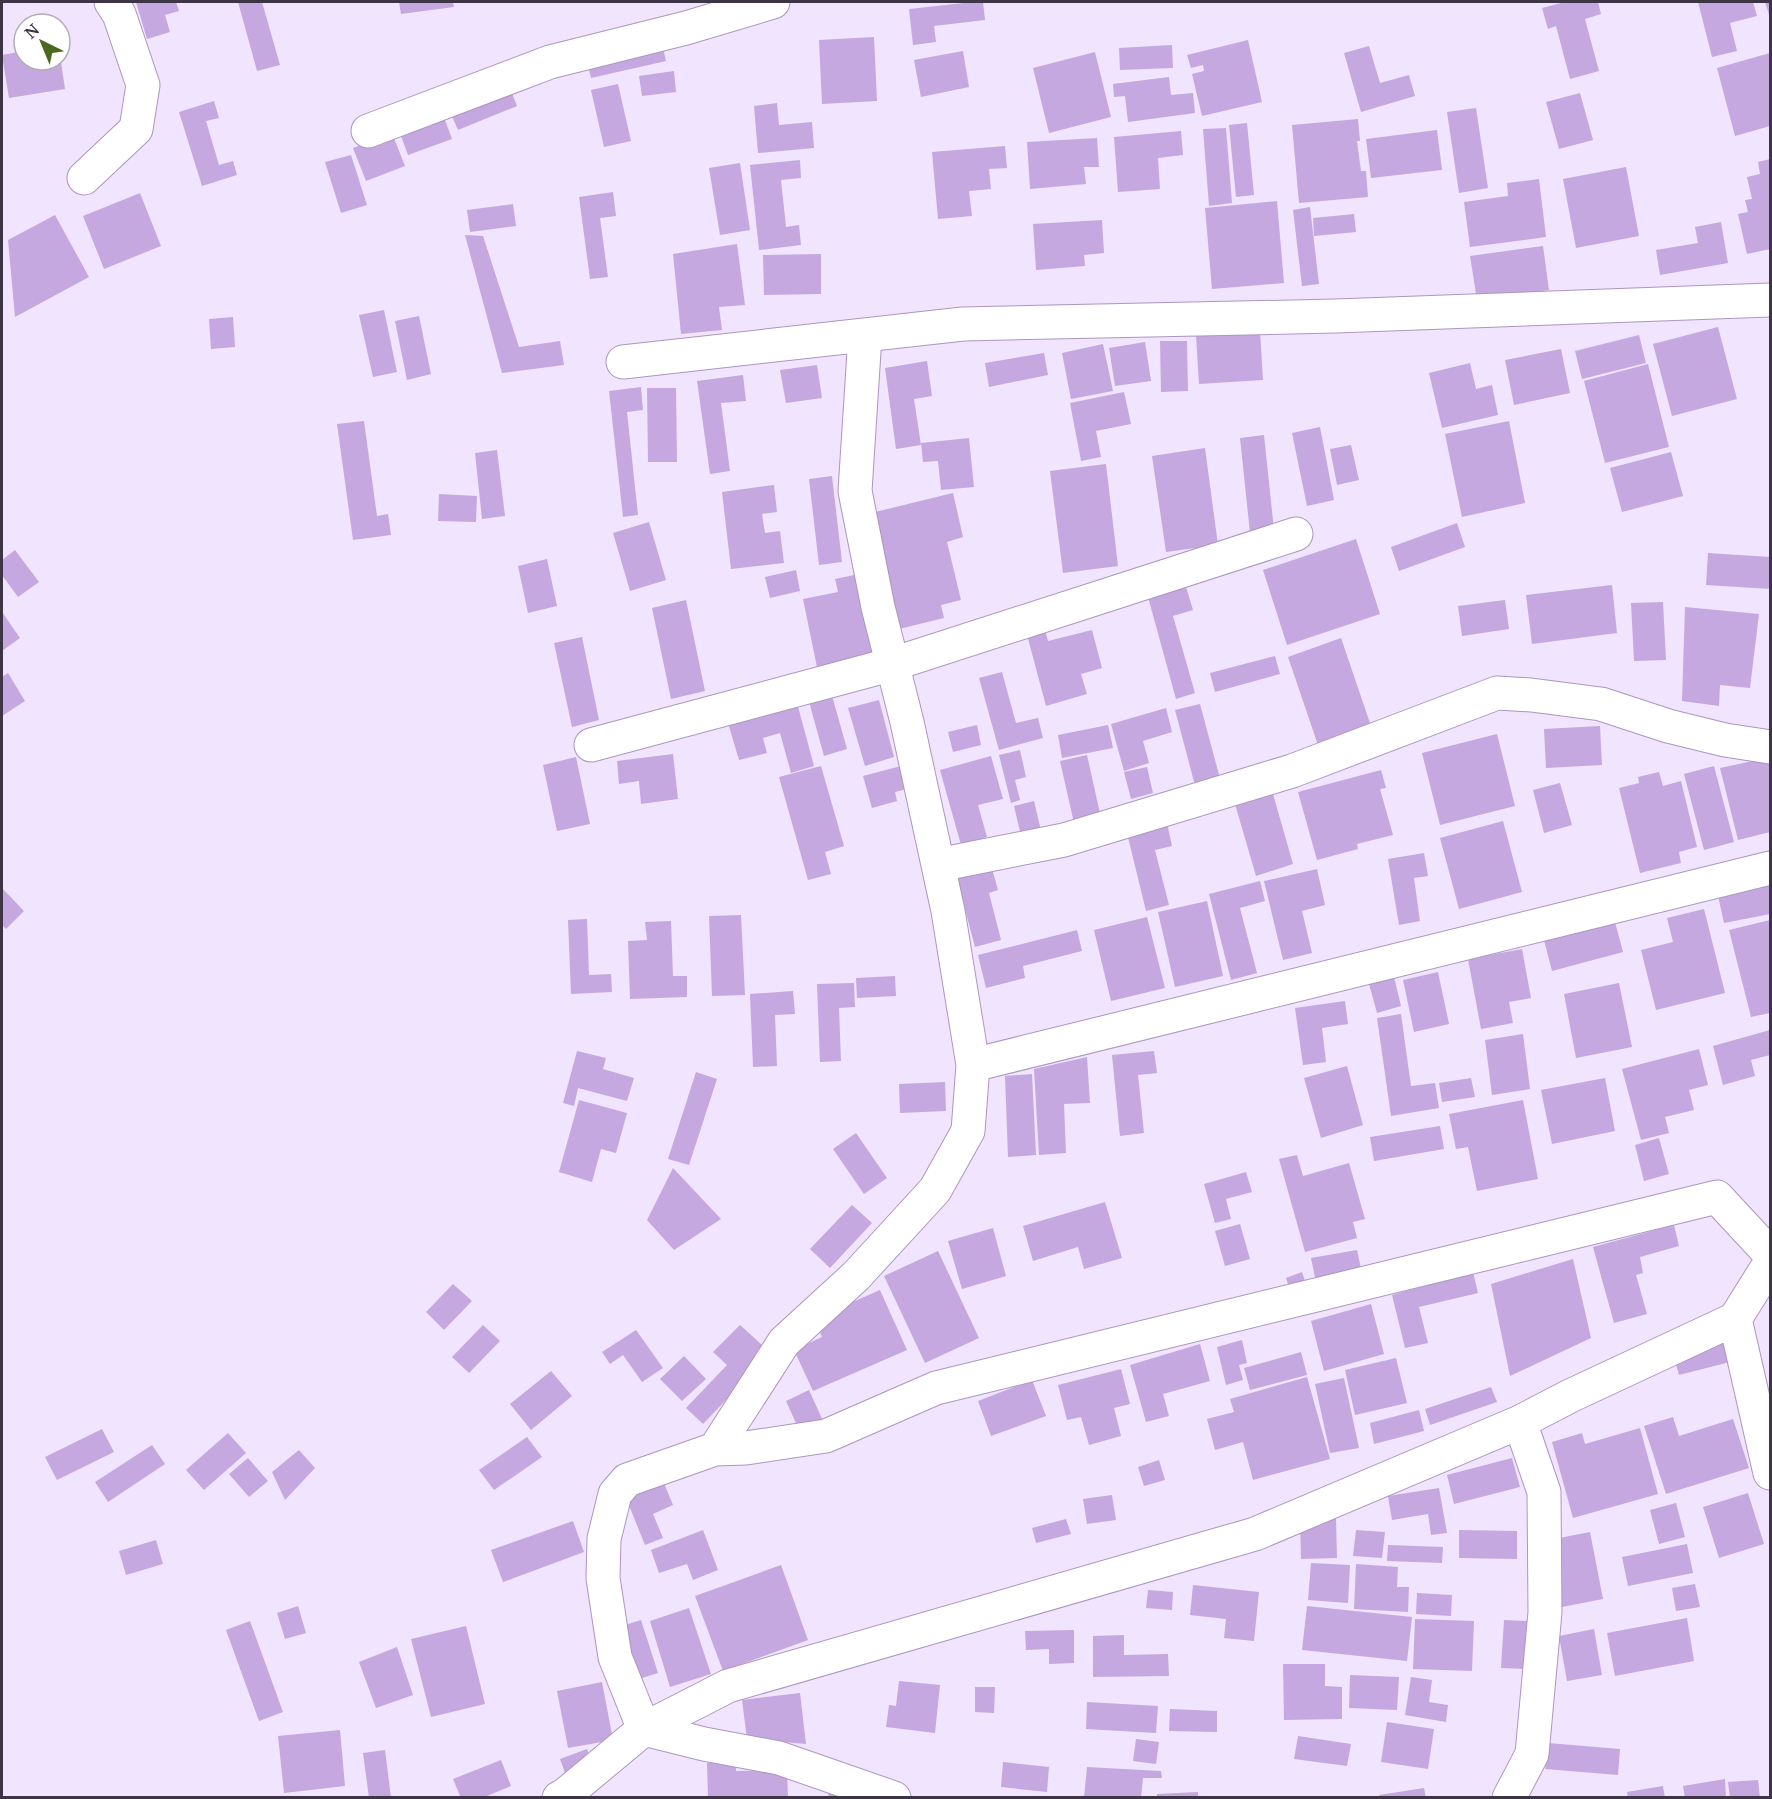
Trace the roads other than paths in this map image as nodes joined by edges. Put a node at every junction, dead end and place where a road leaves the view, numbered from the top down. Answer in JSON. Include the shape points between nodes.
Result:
{"nodes":[{"id":1,"x":111,"y":2,"type":"edge"},
{"id":2,"x":773,"y":2,"type":"edge"},
{"id":3,"x":368,"y":131,"type":"dead end"},
{"id":4,"x":84,"y":178,"type":"dead end"},
{"id":5,"x":1770,"y":300,"type":"edge"},
{"id":6,"x":865,"y":336,"type":"junction"},
{"id":7,"x":623,"y":362,"type":"dead end"},
{"id":8,"x":1296,"y":534,"type":"dead end"},
{"id":9,"x":893,"y":664,"type":"junction"},
{"id":10,"x":591,"y":745,"type":"dead end"},
{"id":11,"x":1770,"y":747,"type":"edge"},
{"id":12,"x":938,"y":865,"type":"junction"},
{"id":13,"x":1770,"y":868,"type":"edge"},
{"id":14,"x":973,"y":1065,"type":"junction"},
{"id":15,"x":1770,"y":1254,"type":"edge"},
{"id":16,"x":1770,"y":1263,"type":"edge"},
{"id":17,"x":1736,"y":1319,"type":"junction"},
{"id":18,"x":1520,"y":1422,"type":"junction"},
{"id":19,"x":715,"y":1449,"type":"junction"},
{"id":20,"x":1770,"y":1473,"type":"edge"},
{"id":21,"x":644,"y":1729,"type":"junction"},
{"id":22,"x":559,"y":1797,"type":"edge"},
{"id":23,"x":894,"y":1797,"type":"edge"},
{"id":24,"x":1509,"y":1797,"type":"edge"}],
"edges":[{"from":1,"to":4,"type":"street","via":[[120,14],[143,86],[136,129]]},
{"from":2,"to":3,"type":"street","via":[[550,62]]},
{"from":5,"to":6,"type":"street","via":[[1347,316],[963,324]]},
{"from":6,"to":7,"type":"street"},
{"from":6,"to":9,"type":"street","via":[[855,491]]},
{"from":8,"to":9,"type":"street"},
{"from":9,"to":10,"type":"street"},
{"from":9,"to":12,"type":"street"},
{"from":11,"to":12,"type":"street","via":[[1668,726],[1601,704],[1497,693],[1281,775],[1064,840]]},
{"from":12,"to":14,"type":"street"},
{"from":13,"to":14,"type":"street"},
{"from":14,"to":19,"type":"street","via":[[968,1131],[935,1190],[856,1276],[784,1342]]},
{"from":15,"to":19,"type":"street","via":[[1717,1197],[936,1388],[826,1436]]},
{"from":16,"to":17,"type":"street"},
{"from":17,"to":18,"type":"street"},
{"from":17,"to":20,"type":"street"},
{"from":18,"to":21,"type":"street","via":[[1256,1534],[728,1686]]},
{"from":18,"to":24,"type":"street","via":[[1544,1492],[1545,1612],[1532,1754]]},
{"from":19,"to":21,"type":"street","via":[[627,1480],[615,1494],[604,1539],[603,1578],[615,1657]]},
{"from":21,"to":22,"type":"street"},
{"from":21,"to":23,"type":"street","via":[[779,1758]]}]}
